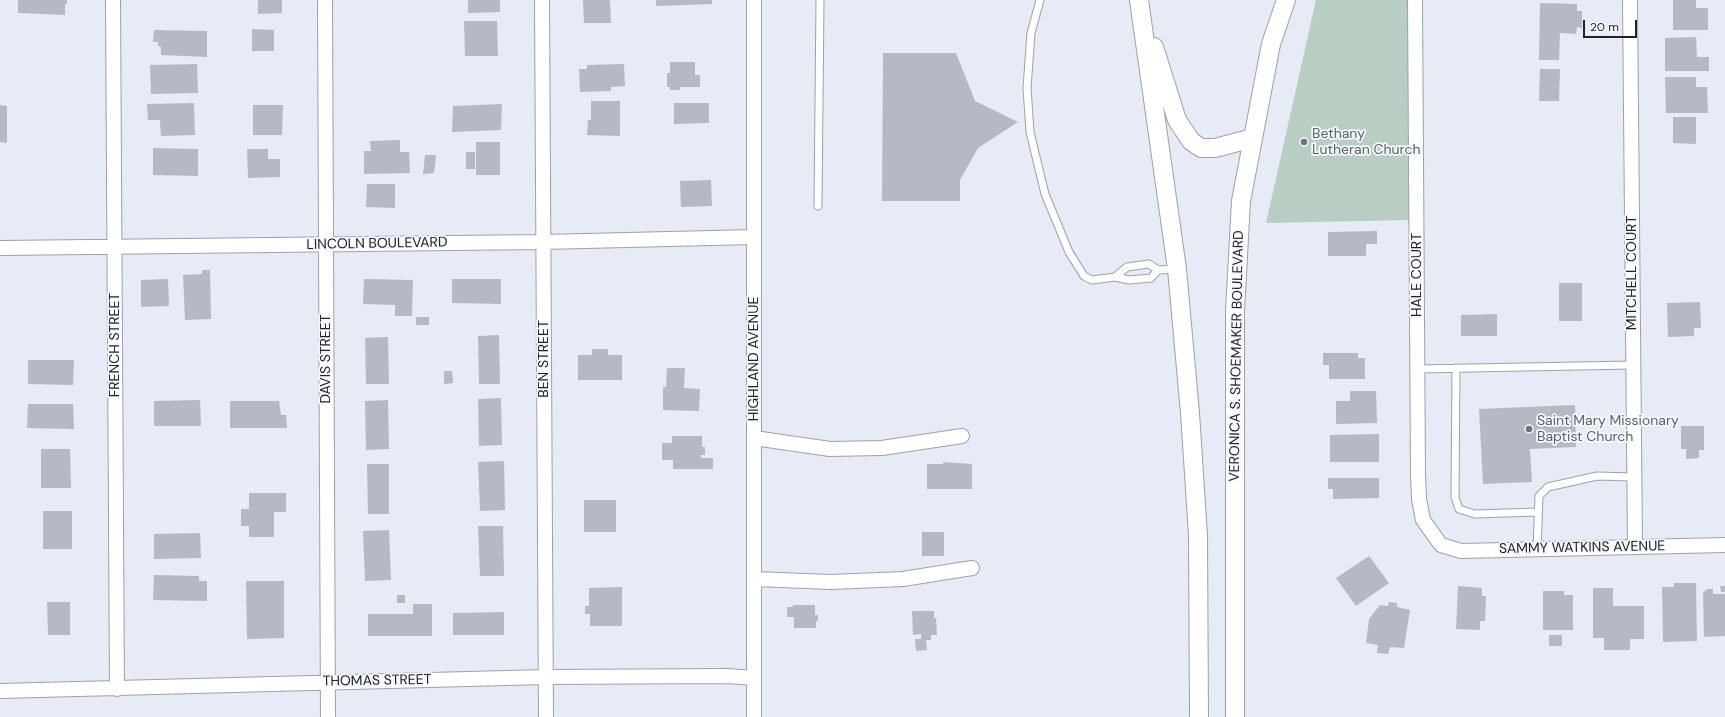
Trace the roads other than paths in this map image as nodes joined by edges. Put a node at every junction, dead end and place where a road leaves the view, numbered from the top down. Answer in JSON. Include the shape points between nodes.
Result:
{"nodes":[{"id":1,"x":113,"y":0,"type":"edge"},
{"id":2,"x":324,"y":0,"type":"edge"},
{"id":3,"x":542,"y":0,"type":"edge"},
{"id":4,"x":754,"y":0,"type":"edge"},
{"id":5,"x":820,"y":0,"type":"edge"},
{"id":6,"x":1040,"y":0,"type":"edge"},
{"id":7,"x":1139,"y":0,"type":"edge"},
{"id":8,"x":1286,"y":0,"type":"edge"},
{"id":9,"x":1415,"y":0,"type":"edge"},
{"id":10,"x":1630,"y":0,"type":"edge"},
{"id":11,"x":1253,"y":138,"type":"junction"},
{"id":12,"x":818,"y":206,"type":"dead end"},
{"id":13,"x":754,"y":237,"type":"junction"},
{"id":14,"x":543,"y":242,"type":"junction"},
{"id":15,"x":325,"y":245,"type":"junction"},
{"id":16,"x":114,"y":246,"type":"junction"},
{"id":17,"x":0,"y":248,"type":"edge"},
{"id":18,"x":1177,"y":269,"type":"junction"},
{"id":19,"x":1158,"y":270,"type":"junction"},
{"id":20,"x":1115,"y":277,"type":"junction"},
{"id":21,"x":1632,"y":365,"type":"junction"},
{"id":22,"x":1417,"y":368,"type":"junction"},
{"id":23,"x":1456,"y":368,"type":"junction"},
{"id":24,"x":962,"y":436,"type":"dead end"},
{"id":25,"x":754,"y":438,"type":"junction"},
{"id":26,"x":1634,"y":477,"type":"junction"},
{"id":27,"x":1538,"y":512,"type":"junction"},
{"id":28,"x":1441,"y":545,"type":"joint"},
{"id":29,"x":1725,"y":545,"type":"edge"},
{"id":30,"x":1635,"y":546,"type":"junction"},
{"id":31,"x":1537,"y":550,"type":"junction"},
{"id":32,"x":972,"y":568,"type":"dead end"},
{"id":33,"x":754,"y":579,"type":"junction"},
{"id":34,"x":546,"y":677,"type":"junction"},
{"id":35,"x":754,"y":678,"type":"junction"},
{"id":36,"x":328,"y":682,"type":"junction"},
{"id":37,"x":117,"y":689,"type":"junction"},
{"id":38,"x":0,"y":692,"type":"edge"},
{"id":39,"x":328,"y":717,"type":"edge"},
{"id":40,"x":546,"y":717,"type":"edge"},
{"id":41,"x":754,"y":717,"type":"edge"},
{"id":42,"x":1199,"y":717,"type":"edge"},
{"id":43,"x":1235,"y":717,"type":"edge"}],
"edges":[{"from":1,"to":16,"type":"street","name":"FRENCH STREET"},
{"from":2,"to":15,"type":"street","name":"DAVIS STREET"},
{"from":3,"to":14,"type":"street","name":"BEN STREET"},
{"from":4,"to":13,"type":"street","name":"HIGHLAND AVENUE"},
{"from":5,"to":12,"type":"lane"},
{"from":6,"to":20,"type":"lane","via":[[1031,33],[1027,88],[1030,132],[1044,194],[1069,252],[1084,276],[1092,280]]},
{"from":7,"to":11,"type":"street","via":[[1177,120],[1191,141],[1201,148],[1215,148]]},
{"from":7,"to":18,"type":"street"},
{"from":8,"to":11,"type":"street","name":"VERONICA S. SHOEMAKER BOULEVARD","via":[[1271,44]]},
{"from":9,"to":22,"type":"street","name":"HALE COURT"},
{"from":10,"to":21,"type":"street","name":"MITCHELL COURT"},
{"from":11,"to":43,"type":"street","name":"VERONICA S. SHOEMAKER BOULEVARD","via":[[1241,201],[1235,311]]},
{"from":13,"to":14,"type":"street","name":"LINCOLN BOULEVARD"},
{"from":13,"to":25,"type":"street","name":"HIGHLAND AVENUE"},
{"from":14,"to":15,"type":"street","name":"LINCOLN BOULEVARD"},
{"from":14,"to":34,"type":"street","name":"BEN STREET"},
{"from":15,"to":16,"type":"street","name":"LINCOLN BOULEVARD"},
{"from":15,"to":36,"type":"street","name":"DAVIS STREET"},
{"from":16,"to":17,"type":"street","name":"LINCOLN BOULEVARD"},
{"from":16,"to":37,"type":"street","name":"FRENCH STREET"},
{"from":18,"to":19,"type":"lane"},
{"from":18,"to":42,"type":"street","via":[[1198,535]]},
{"from":19,"to":20,"type":"lane","via":[[1151,278],[1129,280]]},
{"from":19,"to":20,"type":"lane","via":[[1149,264],[1128,267]]},
{"from":21,"to":23,"type":"lane"},
{"from":21,"to":26,"type":"street","name":"MITCHELL COURT"},
{"from":22,"to":23,"type":"lane"},
{"from":22,"to":28,"type":"street","name":"HALE COURT","via":[[1419,499],[1423,520]]},
{"from":23,"to":27,"type":"lane","via":[[1455,497],[1459,509],[1475,514]]},
{"from":24,"to":25,"type":"street","via":[[882,448],[830,449]]},
{"from":25,"to":33,"type":"street","name":"HIGHLAND AVENUE"},
{"from":26,"to":27,"type":"lane","via":[[1597,476],[1548,487],[1539,496]]},
{"from":26,"to":30,"type":"street","name":"MITCHELL COURT"},
{"from":27,"to":31,"type":"lane"},
{"from":28,"to":31,"type":"street","name":"SAMMY WATKINS AVENUE","via":[[1461,551]]},
{"from":29,"to":30,"type":"street","name":"SAMMY WATKINS AVENUE"},
{"from":30,"to":31,"type":"street","name":"SAMMY WATKINS AVENUE"},
{"from":32,"to":33,"type":"street","via":[[903,579],[831,582]]},
{"from":33,"to":35,"type":"street","name":"HIGHLAND AVENUE"},
{"from":34,"to":35,"type":"street","name":"THOMAS STREET"},
{"from":34,"to":36,"type":"street","name":"THOMAS STREET"},
{"from":34,"to":40,"type":"street","name":"BEN STREET"},
{"from":35,"to":41,"type":"street","name":"HIGHLAND AVENUE"},
{"from":36,"to":37,"type":"street","name":"THOMAS STREET"},
{"from":36,"to":39,"type":"street","name":"DAVIS STREET"},
{"from":37,"to":38,"type":"street","name":"THOMAS STREET"}]}
